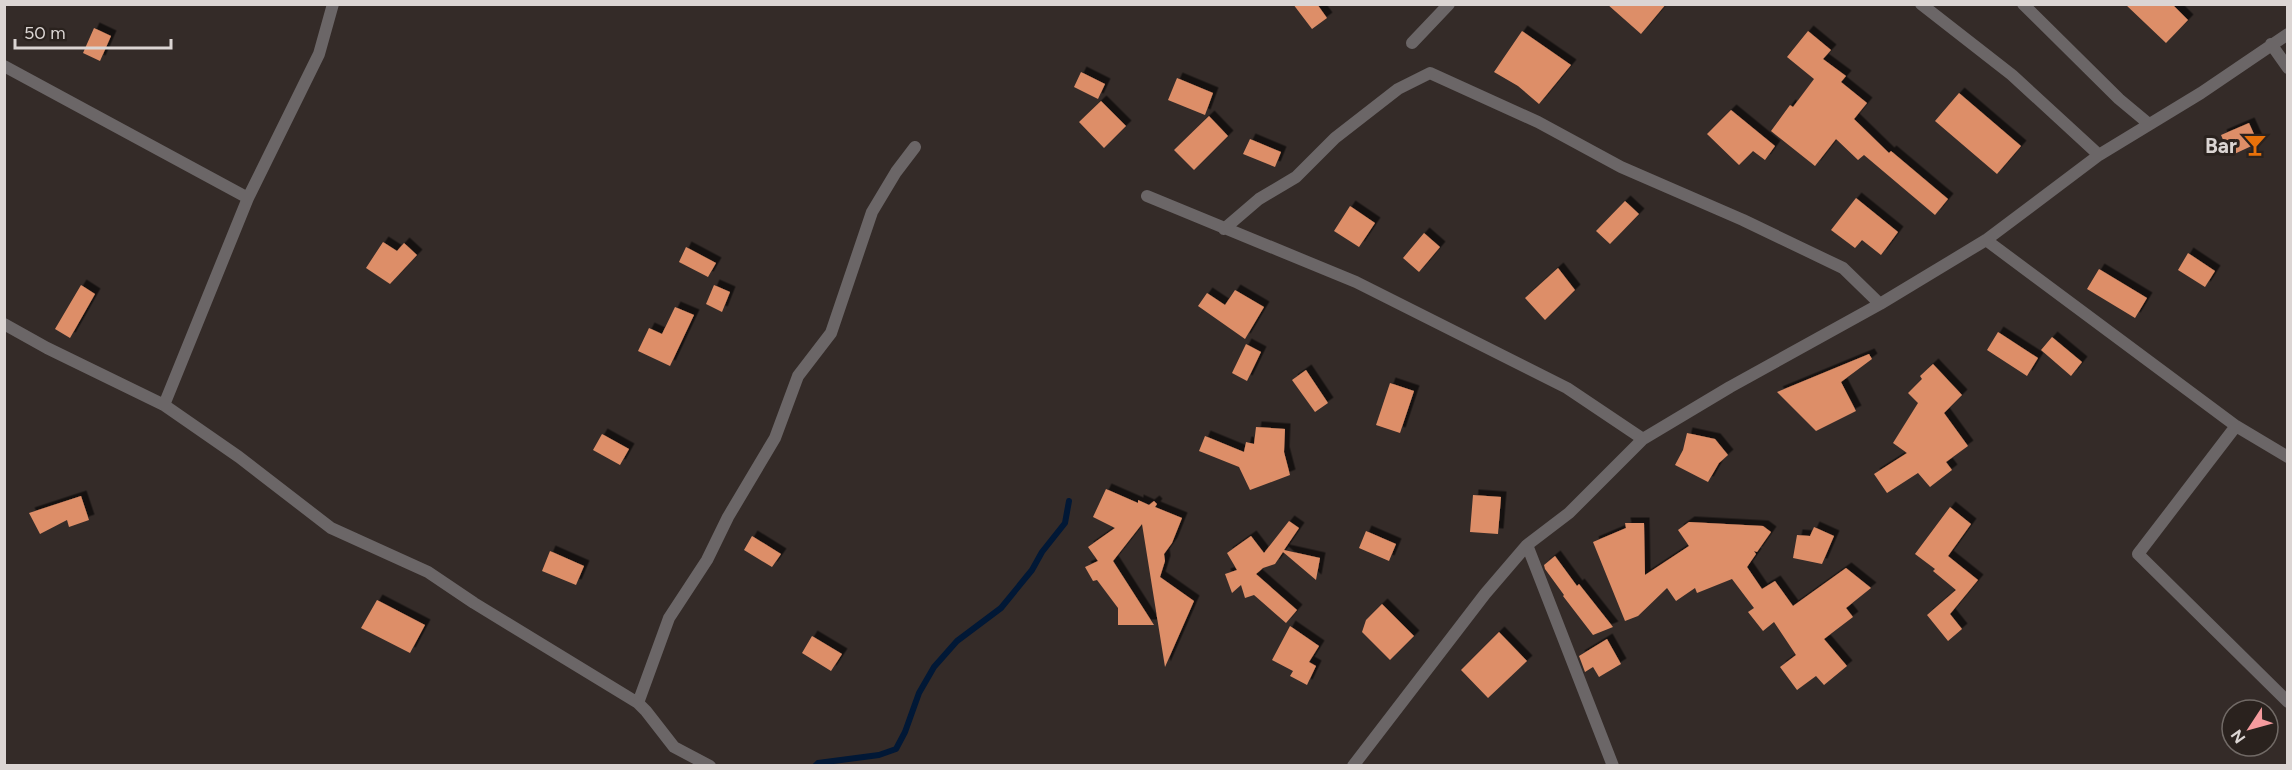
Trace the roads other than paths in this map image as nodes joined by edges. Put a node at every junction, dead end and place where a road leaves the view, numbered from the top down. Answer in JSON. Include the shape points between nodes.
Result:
{"nodes":[{"id":1,"x":333,"y":4,"type":"edge"},
{"id":2,"x":1449,"y":4,"type":"edge"},
{"id":3,"x":1921,"y":4,"type":"edge"},
{"id":4,"x":2023,"y":4,"type":"edge"},
{"id":5,"x":2288,"y":34,"type":"edge"},
{"id":6,"x":1412,"y":43,"type":"dead end"},
{"id":7,"x":2271,"y":44,"type":"junction"},
{"id":8,"x":4,"y":66,"type":"edge"},
{"id":9,"x":2288,"y":68,"type":"edge"},
{"id":10,"x":2149,"y":124,"type":"junction"},
{"id":11,"x":915,"y":147,"type":"dead end"},
{"id":12,"x":2099,"y":155,"type":"junction"},
{"id":13,"x":1147,"y":195,"type":"dead end"},
{"id":14,"x":248,"y":198,"type":"junction"},
{"id":15,"x":1224,"y":229,"type":"junction"},
{"id":16,"x":1986,"y":240,"type":"junction"},
{"id":17,"x":1880,"y":304,"type":"junction"},
{"id":18,"x":4,"y":324,"type":"edge"},
{"id":19,"x":164,"y":405,"type":"junction"},
{"id":20,"x":2236,"y":426,"type":"junction"},
{"id":21,"x":1643,"y":439,"type":"junction"},
{"id":22,"x":2288,"y":457,"type":"edge"},
{"id":23,"x":1527,"y":545,"type":"junction"},
{"id":24,"x":2288,"y":702,"type":"edge"},
{"id":25,"x":638,"y":703,"type":"junction"},
{"id":26,"x":710,"y":765,"type":"edge"},
{"id":27,"x":1353,"y":765,"type":"edge"},
{"id":28,"x":1613,"y":765,"type":"edge"}],
"edges":[{"from":1,"to":14,"type":"street","via":[[320,54]]},
{"from":2,"to":6,"type":"street"},
{"from":3,"to":12,"type":"street","via":[[2012,75]]},
{"from":4,"to":10,"type":"street"},
{"from":5,"to":7,"type":"street"},
{"from":7,"to":9,"type":"street"},
{"from":7,"to":10,"type":"street"},
{"from":8,"to":14,"type":"street"},
{"from":10,"to":12,"type":"street"},
{"from":11,"to":25,"type":"street","via":[[872,212],[831,333],[798,376],[775,438],[707,560],[669,618]]},
{"from":12,"to":16,"type":"street"},
{"from":13,"to":15,"type":"street"},
{"from":14,"to":19,"type":"street"},
{"from":15,"to":17,"type":"street","via":[[1259,199],[1296,177],[1335,138],[1398,89],[1430,73],[1538,122],[1622,167],[1843,268]]},
{"from":15,"to":21,"type":"street","via":[[1356,282],[1557,382]]},
{"from":16,"to":17,"type":"street"},
{"from":16,"to":20,"type":"street"},
{"from":17,"to":21,"type":"street"},
{"from":18,"to":19,"type":"street"},
{"from":19,"to":25,"type":"street","via":[[331,528],[428,572]]},
{"from":20,"to":22,"type":"street"},
{"from":20,"to":24,"type":"street","via":[[2138,554]]},
{"from":21,"to":23,"type":"street","via":[[1569,513]]},
{"from":23,"to":27,"type":"street"},
{"from":23,"to":28,"type":"street"},
{"from":25,"to":26,"type":"street","via":[[674,747]]}]}
